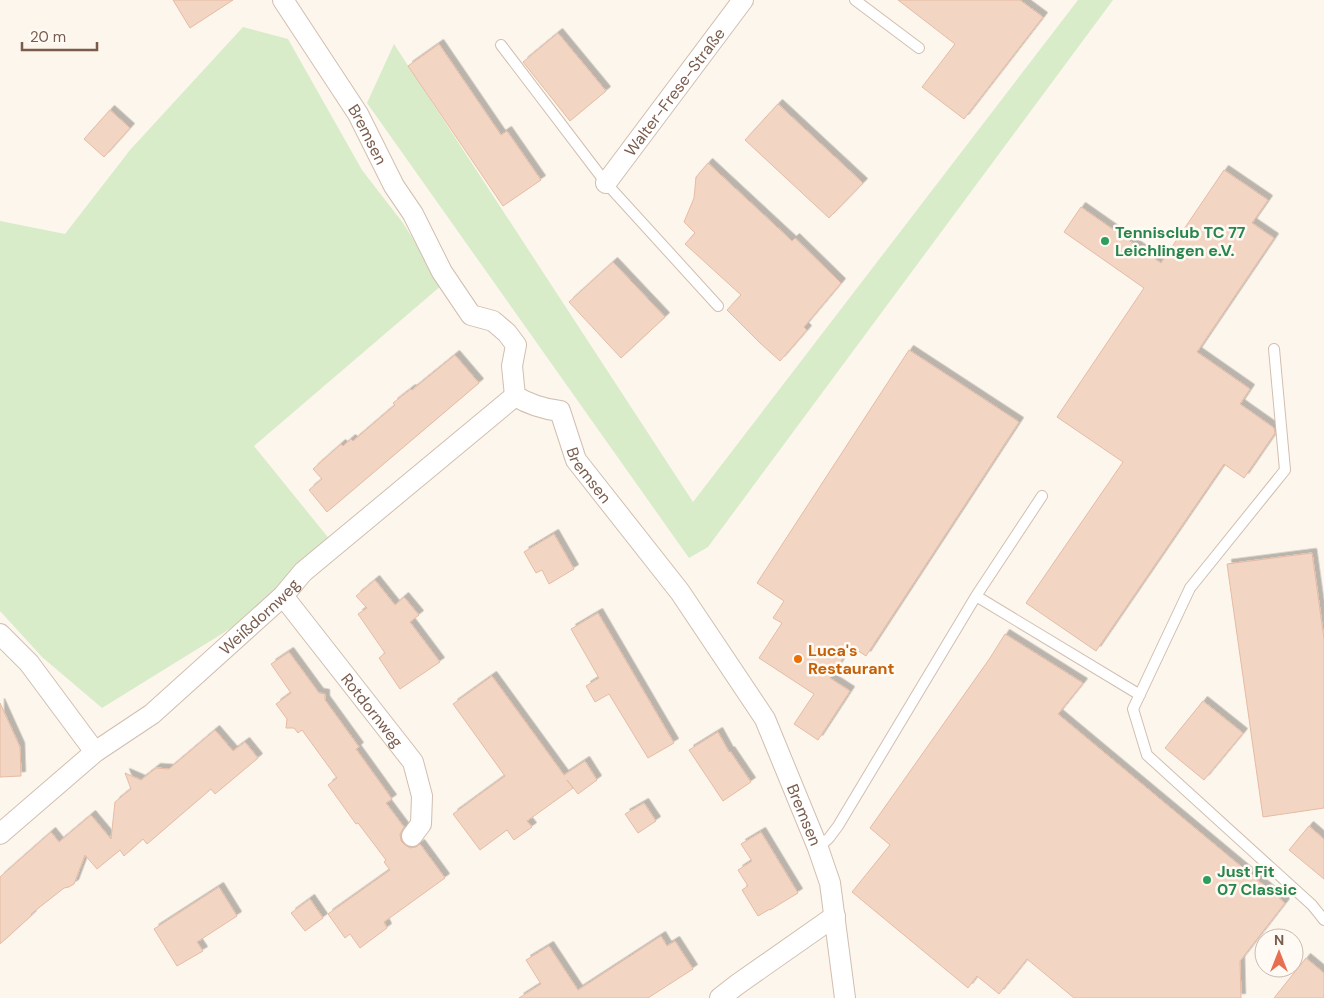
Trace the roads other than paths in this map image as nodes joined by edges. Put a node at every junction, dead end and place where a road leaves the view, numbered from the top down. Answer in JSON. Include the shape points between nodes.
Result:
{"nodes":[{"id":1,"x":283,"y":0,"type":"edge"},
{"id":2,"x":743,"y":0,"type":"edge"},
{"id":3,"x":855,"y":0,"type":"edge"},
{"id":4,"x":501,"y":45,"type":"dead end"},
{"id":5,"x":919,"y":48,"type":"dead end"},
{"id":6,"x":606,"y":183,"type":"junction"},
{"id":7,"x":718,"y":306,"type":"dead end"},
{"id":8,"x":1274,"y":349,"type":"dead end"},
{"id":9,"x":515,"y":396,"type":"junction"},
{"id":10,"x":1042,"y":496,"type":"dead end"},
{"id":11,"x":283,"y":596,"type":"junction"},
{"id":12,"x":976,"y":596,"type":"junction"},
{"id":13,"x":0,"y":634,"type":"edge"},
{"id":14,"x":1140,"y":695,"type":"junction"},
{"id":15,"x":95,"y":752,"type":"junction"},
{"id":16,"x":0,"y":834,"type":"edge"},
{"id":17,"x":412,"y":836,"type":"dead end"},
{"id":18,"x":818,"y":848,"type":"junction"},
{"id":19,"x":835,"y":916,"type":"junction"},
{"id":20,"x":1324,"y":920,"type":"edge"},
{"id":21,"x":720,"y":998,"type":"edge"},
{"id":22,"x":844,"y":998,"type":"edge"}],
"edges":[{"from":1,"to":9,"type":"street","name":"Bremsen","via":[[358,114],[394,186],[414,214],[442,272],[471,315],[493,321],[516,346],[512,366]]},
{"from":2,"to":6,"type":"street","name":"Walter-Frese-Straße"},
{"from":3,"to":5,"type":"lane"},
{"from":4,"to":6,"type":"lane"},
{"from":6,"to":7,"type":"lane"},
{"from":8,"to":14,"type":"lane","via":[[1285,470],[1190,588]]},
{"from":9,"to":11,"type":"street","name":"Weißdornweg","via":[[303,572]]},
{"from":9,"to":18,"type":"street","name":"Bremsen","via":[[536,407],[560,411],[576,460],[680,592],[765,719]]},
{"from":10,"to":12,"type":"lane"},
{"from":11,"to":15,"type":"street","name":"Weißdornweg","via":[[152,714]]},
{"from":11,"to":17,"type":"street","name":"Rotdornweg","via":[[413,762],[422,805],[421,824]]},
{"from":12,"to":14,"type":"lane"},
{"from":12,"to":18,"type":"lane","via":[[838,826]]},
{"from":13,"to":15,"type":"street","via":[[28,664]]},
{"from":14,"to":20,"type":"lane","via":[[1133,709],[1147,755],[1312,905]]},
{"from":15,"to":16,"type":"street","name":"Weißdornweg"},
{"from":18,"to":19,"type":"street","name":"Bremsen","via":[[830,883]]},
{"from":19,"to":21,"type":"street"},
{"from":19,"to":22,"type":"street","name":"Bremsen"}]}
